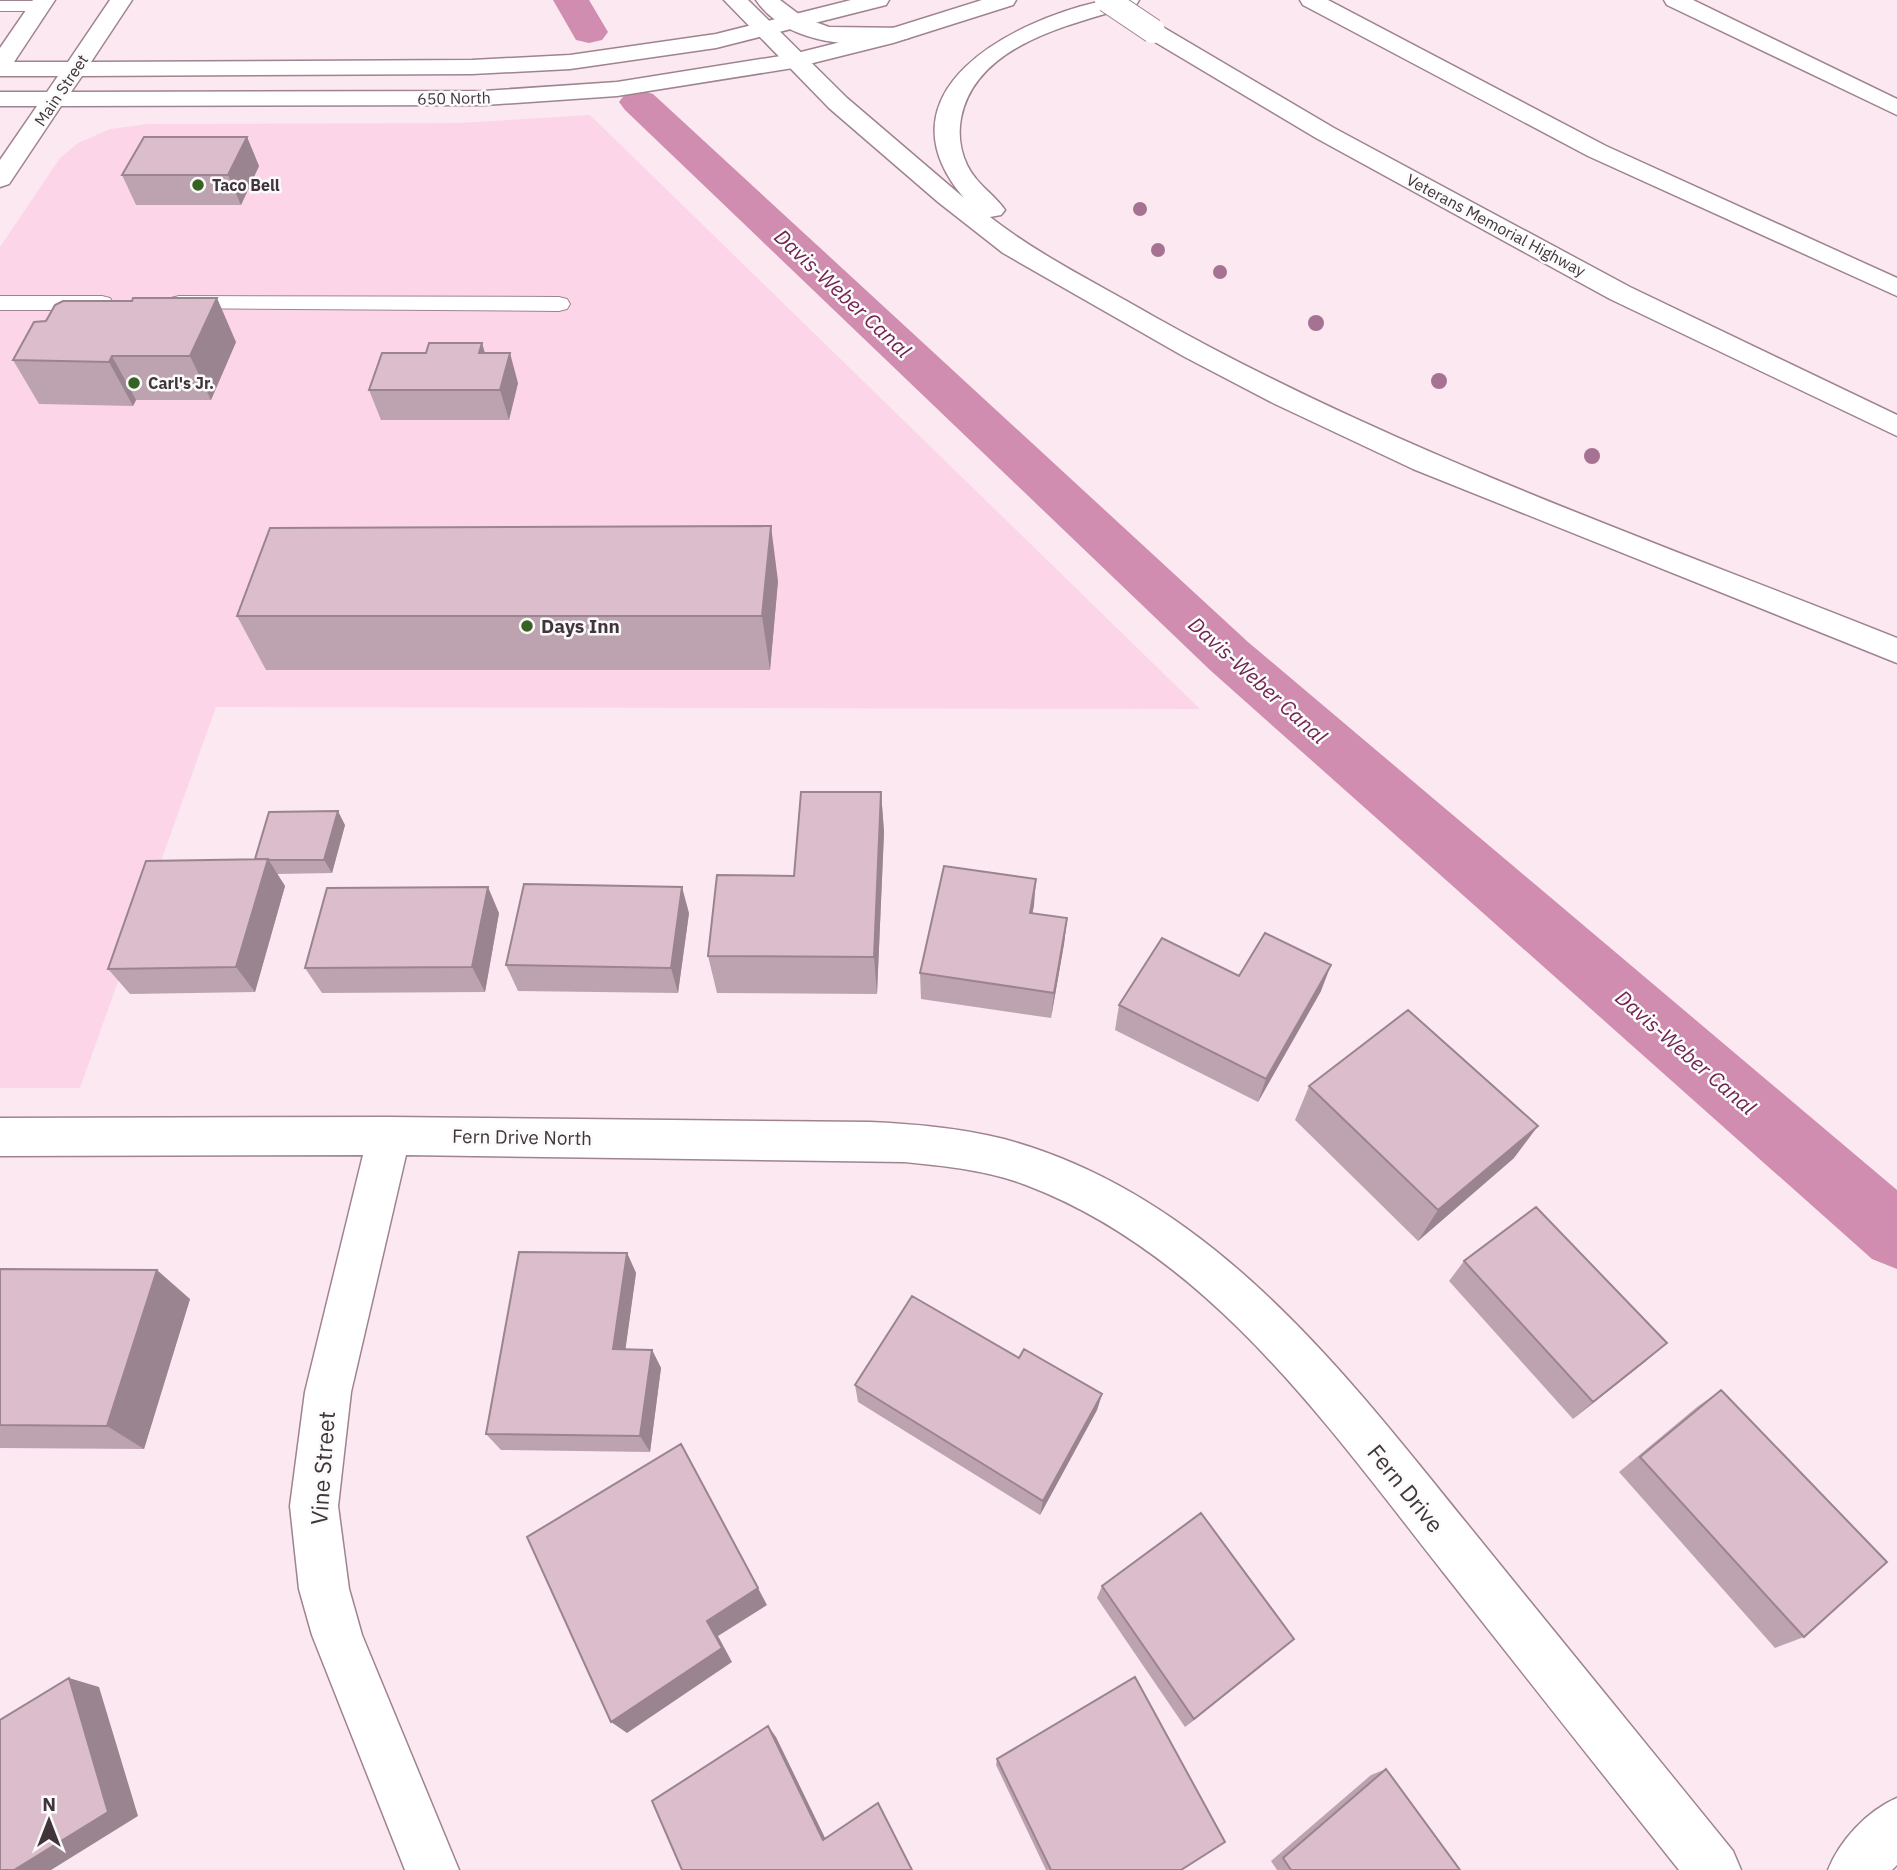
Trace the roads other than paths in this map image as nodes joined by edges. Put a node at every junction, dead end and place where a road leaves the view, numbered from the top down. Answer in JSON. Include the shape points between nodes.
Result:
{"nodes":[{"id":1,"x":121,"y":0,"type":"edge"},
{"id":2,"x":734,"y":0,"type":"edge"},
{"id":3,"x":768,"y":0,"type":"edge"},
{"id":4,"x":878,"y":0,"type":"edge"},
{"id":5,"x":1005,"y":0,"type":"edge"},
{"id":6,"x":1107,"y":0,"type":"edge"},
{"id":7,"x":1128,"y":0,"type":"edge"},
{"id":8,"x":1311,"y":0,"type":"edge"},
{"id":9,"x":1675,"y":0,"type":"edge"},
{"id":10,"x":42,"y":3,"type":"edge"},
{"id":11,"x":0,"y":6,"type":"edge"},
{"id":12,"x":794,"y":23,"type":"junction"},
{"id":13,"x":764,"y":31,"type":"junction"},
{"id":14,"x":901,"y":33,"type":"junction"},
{"id":15,"x":793,"y":61,"type":"junction"},
{"id":16,"x":0,"y":67,"type":"edge"},
{"id":17,"x":75,"y":69,"type":"junction"},
{"id":18,"x":0,"y":99,"type":"edge"},
{"id":19,"x":54,"y":99,"type":"junction"},
{"id":20,"x":1897,"y":108,"type":"edge"},
{"id":21,"x":0,"y":179,"type":"edge"},
{"id":22,"x":1897,"y":288,"type":"edge"},
{"id":23,"x":1094,"y":292,"type":"junction"},
{"id":24,"x":0,"y":303,"type":"edge"},
{"id":25,"x":126,"y":303,"type":"edge"},
{"id":26,"x":153,"y":303,"type":"edge"},
{"id":27,"x":559,"y":304,"type":"dead end"},
{"id":28,"x":1897,"y":427,"type":"edge"},
{"id":29,"x":1897,"y":651,"type":"edge"},
{"id":30,"x":389,"y":1136,"type":"junction"},
{"id":31,"x":0,"y":1137,"type":"edge"},
{"id":32,"x":1041,"y":1171,"type":"joint"},
{"id":33,"x":1897,"y":1825,"type":"edge"},
{"id":34,"x":432,"y":1870,"type":"edge"},
{"id":35,"x":1714,"y":1870,"type":"edge"},
{"id":36,"x":1855,"y":1870,"type":"edge"}],
"edges":[{"from":1,"to":17,"type":"main road","name":"Main Street"},
{"from":2,"to":13,"type":"main road"},
{"from":3,"to":12,"type":"main road"},
{"from":4,"to":12,"type":"main road","name":"650 North"},
{"from":5,"to":14,"type":"main road"},
{"from":6,"to":28,"type":"main road","name":"Veterans Memorial Highway","bridge":true,"via":[[1325,133],[1620,293]]},
{"from":7,"to":23,"type":"main road","via":[[1028,33],[993,54],[958,89],[948,122],[952,160],[973,194]]},
{"from":8,"to":22,"type":"main road","via":[[1597,150]]},
{"from":9,"to":20,"type":"main road"},
{"from":10,"to":11,"type":"lane"},
{"from":10,"to":16,"type":"main road"},
{"from":12,"to":13,"type":"main road","name":"650 North"},
{"from":12,"to":14,"type":"main road","via":[[834,35]]},
{"from":13,"to":15,"type":"main road"},
{"from":13,"to":17,"type":"main road","name":"650 North","via":[[593,60],[513,66]]},
{"from":14,"to":15,"type":"main road","name":"650 North"},
{"from":15,"to":19,"type":"main road","name":"650 North","via":[[658,84],[525,96]]},
{"from":15,"to":23,"type":"main road","via":[[947,197],[1012,247]]},
{"from":16,"to":17,"type":"main road","name":"650 North"},
{"from":17,"to":19,"type":"main road","name":"Main Street"},
{"from":18,"to":19,"type":"main road","name":"650 North"},
{"from":19,"to":21,"type":"main road","name":"Main Street"},
{"from":23,"to":29,"type":"main road","via":[[1237,374],[1370,439]]},
{"from":24,"to":25,"type":"lane"},
{"from":26,"to":27,"type":"lane"},
{"from":30,"to":31,"type":"main road","name":"Fern Drive North"},
{"from":30,"to":32,"type":"main road","name":"Fern Drive North","via":[[925,1143]]},
{"from":30,"to":34,"type":"main road","name":"Vine Street","via":[[328,1392],[314,1506],[324,1589],[337,1635]]},
{"from":32,"to":35,"type":"main road","name":"Fern Drive","via":[[1158,1233],[1212,1273],[1266,1323],[1358,1428]]},
{"from":33,"to":36,"type":"main road"}]}
